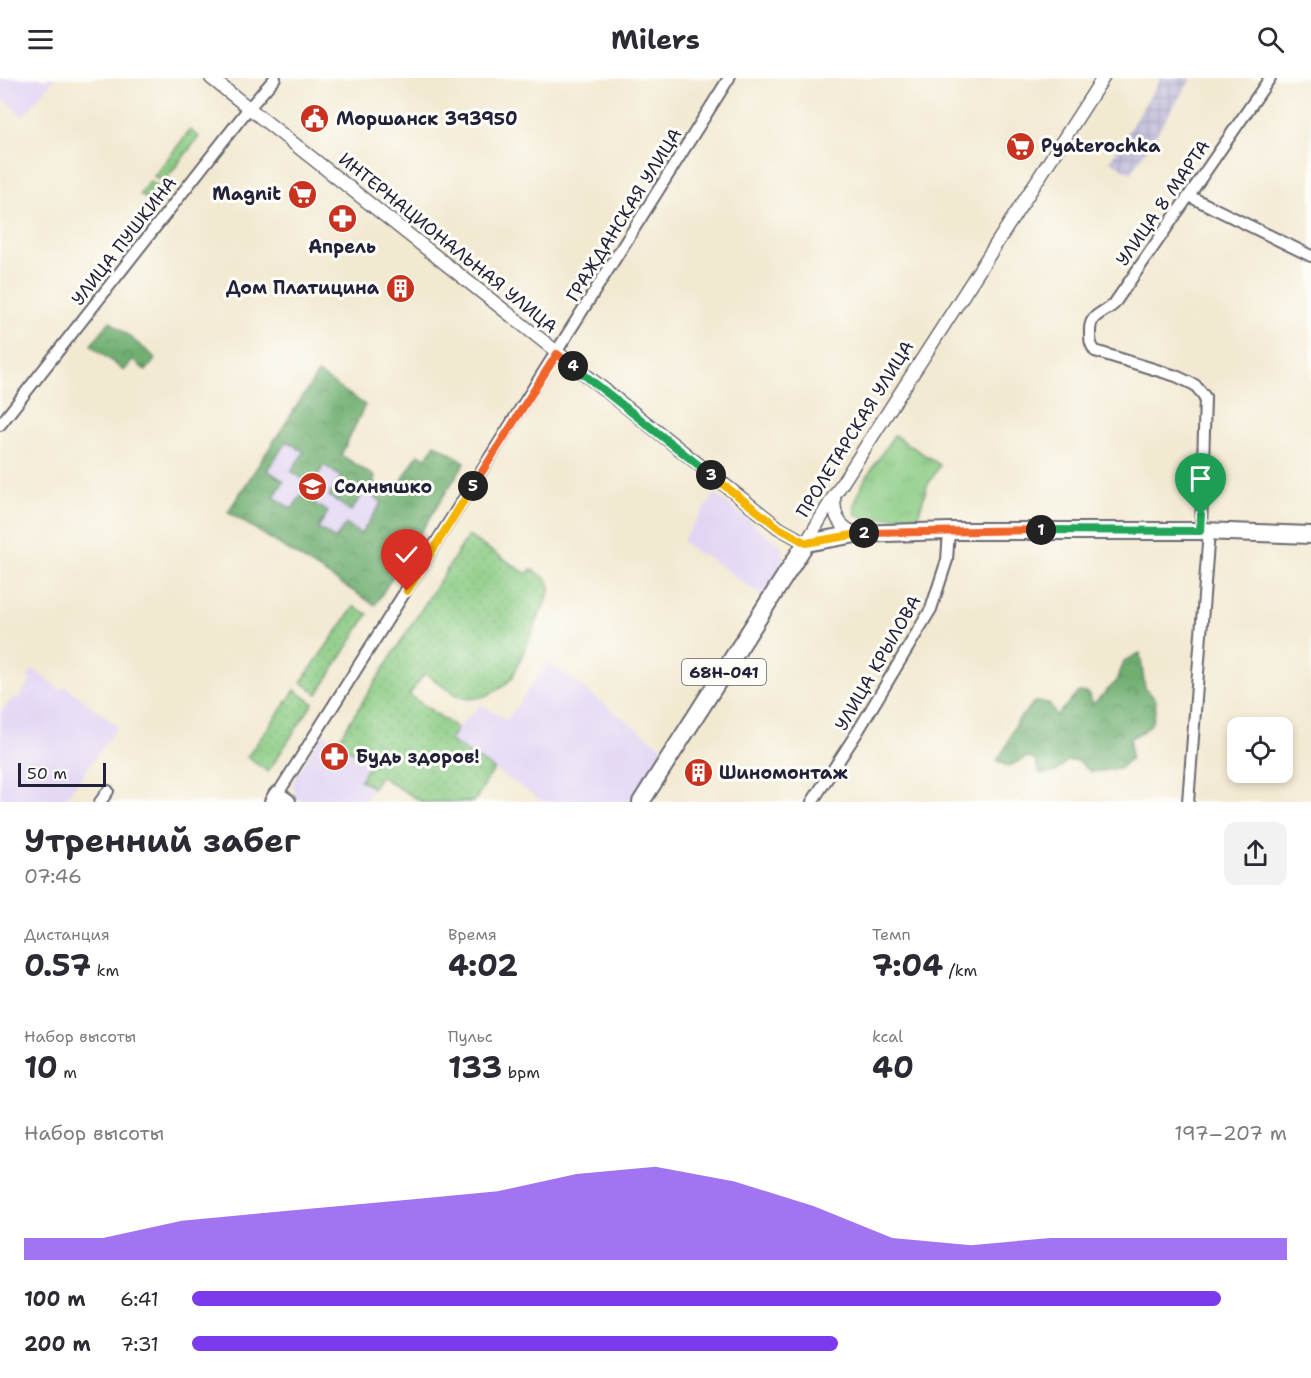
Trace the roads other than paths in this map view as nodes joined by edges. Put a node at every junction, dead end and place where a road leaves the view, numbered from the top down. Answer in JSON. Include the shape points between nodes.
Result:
{"nodes":[{"id":1,"x":212,"y":78,"type":"edge"},
{"id":2,"x":275,"y":78,"type":"edge"},
{"id":3,"x":729,"y":78,"type":"edge"},
{"id":4,"x":1103,"y":78,"type":"edge"},
{"id":5,"x":1270,"y":78,"type":"edge"},
{"id":6,"x":249,"y":108,"type":"junction"},
{"id":7,"x":1189,"y":195,"type":"junction"},
{"id":8,"x":1311,"y":256,"type":"edge"},
{"id":9,"x":557,"y":354,"type":"junction"},
{"id":10,"x":0,"y":425,"type":"edge"},
{"id":11,"x":834,"y":496,"type":"junction"},
{"id":12,"x":949,"y":531,"type":"junction"},
{"id":13,"x":1205,"y":531,"type":"junction"},
{"id":14,"x":856,"y":534,"type":"junction"},
{"id":15,"x":1311,"y":535,"type":"edge"},
{"id":16,"x":806,"y":543,"type":"junction"},
{"id":17,"x":108,"y":791,"type":"dead end"},
{"id":18,"x":279,"y":800,"type":"edge"},
{"id":19,"x":100,"y":802,"type":"edge"},
{"id":20,"x":641,"y":802,"type":"edge"},
{"id":21,"x":812,"y":802,"type":"edge"},
{"id":22,"x":1188,"y":802,"type":"edge"}],
"edges":[{"from":1,"to":6,"type":"street","name":"ИНТЕРНАЦИОНАЛЬНАЯ УЛИЦА"},
{"from":2,"to":6,"type":"street","name":"УЛИЦА ПУШКИНА"},
{"from":3,"to":9,"type":"street","name":"ГРАЖДАНСКАЯ УЛИЦА"},
{"from":4,"to":11,"type":"street","name":"ПРОЛЕТАРСКАЯ УЛИЦА"},
{"from":5,"to":7,"type":"street","name":"УЛИЦА 8 МАРТА"},
{"from":6,"to":9,"type":"street","name":"ИНТЕРНАЦИОНАЛЬНАЯ УЛИЦА"},
{"from":6,"to":10,"type":"street","name":"УЛИЦА ПУШКИНА"},
{"from":7,"to":8,"type":"street"},
{"from":7,"to":13,"type":"street","name":"УЛИЦА 8 МАРТА","via":[[1114,304],[1092,319],[1090,344],[1095,351],[1176,376],[1195,385],[1204,397]]},
{"from":9,"to":16,"type":"street","name":"ИНТЕРНАЦИОНАЛЬНАЯ УЛИЦА","via":[[779,528]]},
{"from":9,"to":18,"type":"street","name":"ГРАЖДАНСКАЯ УЛИЦА"},
{"from":11,"to":14,"type":"street","via":[[840,524]]},
{"from":11,"to":16,"type":"street","name":"ПРОЛЕТАРСКАЯ УЛИЦА"},
{"from":12,"to":13,"type":"main road"},
{"from":12,"to":14,"type":"main road"},
{"from":12,"to":21,"type":"street","name":"УЛИЦА КРЫЛОВА","via":[[947,560],[931,609]]},
{"from":13,"to":15,"type":"main road"},
{"from":13,"to":22,"type":"street"},
{"from":14,"to":16,"type":"main road"},
{"from":16,"to":20,"type":"main road","name":"ПРОЛЕТАРСКАЯ УЛИЦА","number":"68Н-041"},
{"from":17,"to":19,"type":"street"}]}
